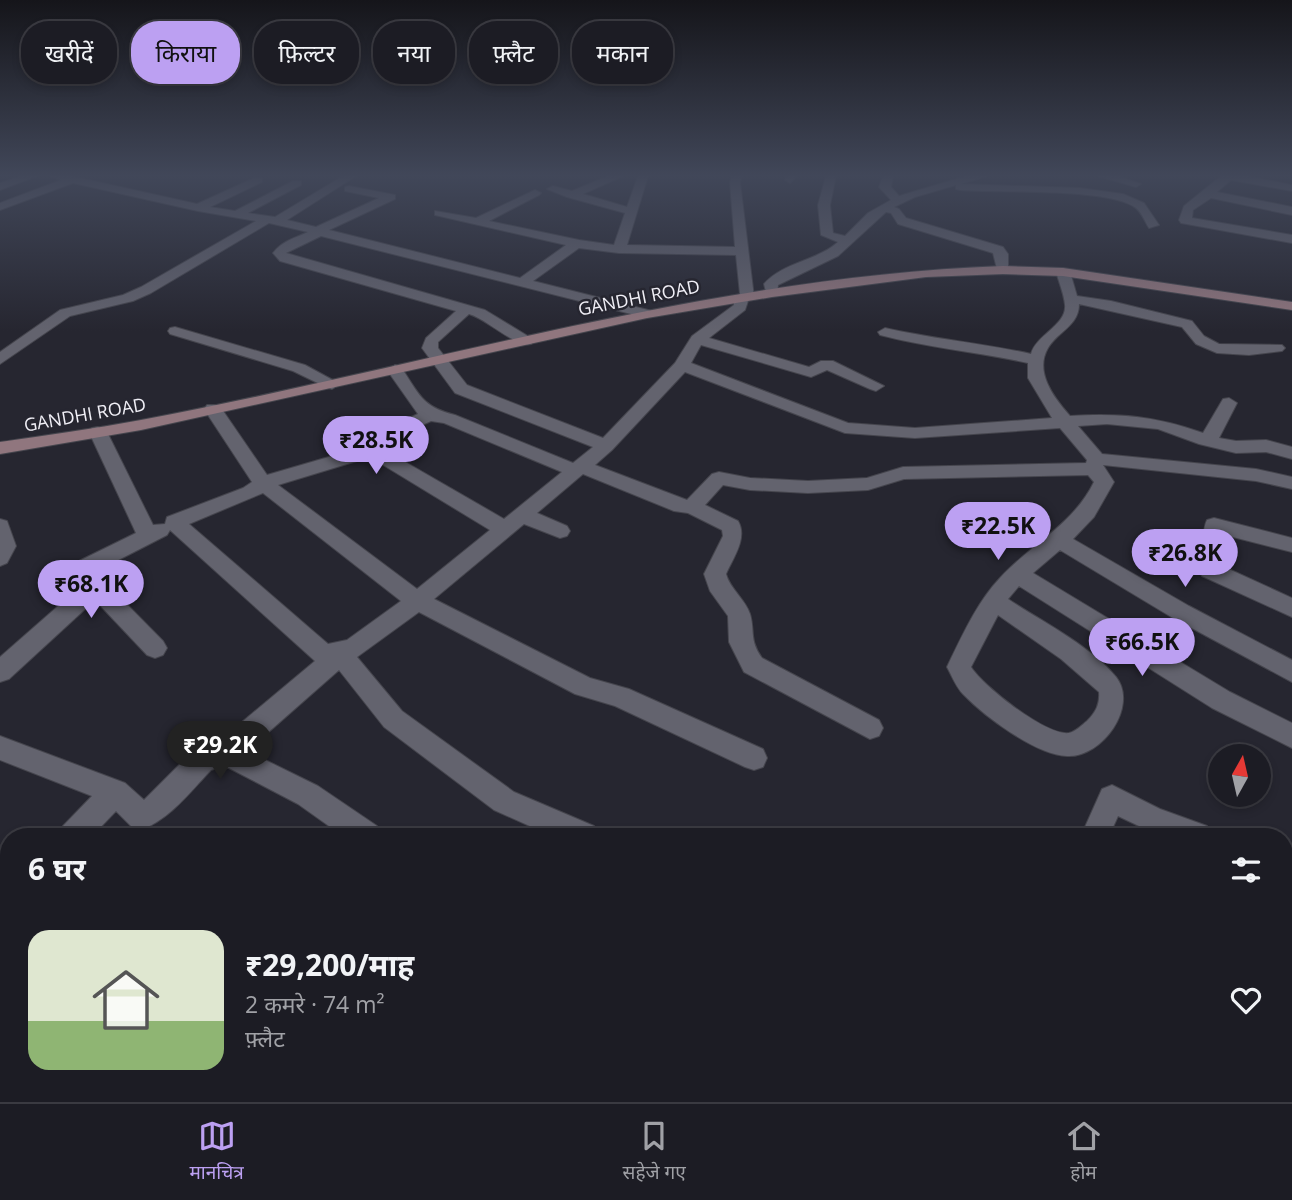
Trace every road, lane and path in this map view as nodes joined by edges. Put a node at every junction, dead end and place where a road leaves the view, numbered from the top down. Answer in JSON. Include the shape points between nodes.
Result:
{"nodes":[{"id":1,"x":259,"y":227,"type":"edge"},
{"id":2,"x":301,"y":227,"type":"edge"},
{"id":3,"x":328,"y":227,"type":"edge"},
{"id":4,"x":507,"y":227,"type":"edge"},
{"id":5,"x":625,"y":227,"type":"edge"},
{"id":6,"x":740,"y":227,"type":"edge"},
{"id":7,"x":826,"y":227,"type":"edge"},
{"id":8,"x":860,"y":227,"type":"edge"},
{"id":9,"x":923,"y":227,"type":"edge"},
{"id":10,"x":1214,"y":227,"type":"edge"},
{"id":11,"x":319,"y":232,"type":"junction"},
{"id":12,"x":1292,"y":239,"type":"edge"},
{"id":13,"x":845,"y":240,"type":"junction"},
{"id":14,"x":576,"y":244,"type":"junction"},
{"id":15,"x":619,"y":248,"type":"junction"},
{"id":16,"x":743,"y":251,"type":"junction"},
{"id":17,"x":1003,"y":270,"type":"junction"},
{"id":18,"x":1063,"y":272,"type":"junction"},
{"id":19,"x":522,"y":283,"type":"junction"},
{"id":20,"x":772,"y":293,"type":"junction"},
{"id":21,"x":1202,"y":294,"type":"junction"},
{"id":22,"x":744,"y":298,"type":"junction"},
{"id":23,"x":1072,"y":299,"type":"junction"},
{"id":24,"x":1292,"y":306,"type":"edge"},
{"id":25,"x":466,"y":309,"type":"junction"},
{"id":26,"x":1292,"y":313,"type":"edge"},
{"id":27,"x":647,"y":314,"type":"junction"},
{"id":28,"x":175,"y":331,"type":"dead end"},
{"id":29,"x":885,"y":332,"type":"dead end"},
{"id":30,"x":697,"y":339,"type":"junction"},
{"id":31,"x":526,"y":341,"type":"junction"},
{"id":32,"x":1277,"y":348,"type":"dead end"},
{"id":33,"x":0,"y":359,"type":"edge"},
{"id":34,"x":440,"y":360,"type":"junction"},
{"id":35,"x":1037,"y":360,"type":"junction"},
{"id":36,"x":682,"y":365,"type":"junction"},
{"id":37,"x":395,"y":370,"type":"junction"},
{"id":38,"x":331,"y":384,"type":"junction"},
{"id":39,"x":876,"y":386,"type":"dead end"},
{"id":40,"x":1228,"y":403,"type":"dead end"},
{"id":41,"x":213,"y":410,"type":"junction"},
{"id":42,"x":429,"y":415,"type":"junction"},
{"id":43,"x":1066,"y":423,"type":"junction"},
{"id":44,"x":98,"y":432,"type":"junction"},
{"id":45,"x":1205,"y":440,"type":"junction"},
{"id":46,"x":606,"y":446,"type":"junction"},
{"id":47,"x":0,"y":448,"type":"edge"},
{"id":48,"x":372,"y":450,"type":"junction"},
{"id":49,"x":1292,"y":453,"type":"edge"},
{"id":50,"x":1094,"y":464,"type":"junction"},
{"id":51,"x":577,"y":468,"type":"junction"},
{"id":52,"x":263,"y":483,"type":"junction"},
{"id":53,"x":1292,"y":483,"type":"edge"},
{"id":54,"x":691,"y":507,"type":"junction"},
{"id":55,"x":522,"y":515,"type":"junction"},
{"id":56,"x":174,"y":522,"type":"junction"},
{"id":57,"x":0,"y":526,"type":"edge"},
{"id":58,"x":505,"y":529,"type":"junction"},
{"id":59,"x":561,"y":531,"type":"dead end"},
{"id":60,"x":148,"y":536,"type":"junction"},
{"id":61,"x":1059,"y":540,"type":"junction"},
{"id":62,"x":1292,"y":545,"type":"edge"},
{"id":63,"x":0,"y":558,"type":"edge"},
{"id":64,"x":1017,"y":575,"type":"junction"},
{"id":65,"x":95,"y":587,"type":"junction"},
{"id":66,"x":417,"y":601,"type":"junction"},
{"id":67,"x":995,"y":601,"type":"junction"},
{"id":68,"x":1292,"y":608,"type":"edge"},
{"id":69,"x":155,"y":648,"type":"dead end"},
{"id":70,"x":340,"y":654,"type":"junction"},
{"id":71,"x":1292,"y":672,"type":"edge"},
{"id":72,"x":0,"y":673,"type":"edge"},
{"id":73,"x":870,"y":728,"type":"dead end"},
{"id":74,"x":1292,"y":736,"type":"edge"},
{"id":75,"x":0,"y":748,"type":"edge"},
{"id":76,"x":226,"y":755,"type":"junction"},
{"id":77,"x":754,"y":758,"type":"dead end"},
{"id":78,"x":114,"y":792,"type":"junction"},
{"id":79,"x":80,"y":828,"type":"edge"},
{"id":80,"x":355,"y":828,"type":"edge"},
{"id":81,"x":565,"y":828,"type":"edge"},
{"id":82,"x":1099,"y":828,"type":"edge"},
{"id":83,"x":1152,"y":828,"type":"edge"}],
"edges":[{"from":1,"to":33,"type":"street","via":[[146,290],[53,319]]},
{"from":2,"to":11,"type":"street"},
{"from":3,"to":11,"type":"street"},
{"from":4,"to":14,"type":"street"},
{"from":5,"to":15,"type":"street"},
{"from":6,"to":16,"type":"street"},
{"from":7,"to":13,"type":"street","via":[[827,235]]},
{"from":8,"to":13,"type":"street"},
{"from":9,"to":17,"type":"street","via":[[998,250]]},
{"from":10,"to":12,"type":"street"},
{"from":11,"to":19,"type":"street"},
{"from":11,"to":25,"type":"street","via":[[279,253]]},
{"from":13,"to":20,"type":"street","via":[[816,263],[781,275],[771,284]]},
{"from":14,"to":15,"type":"street"},
{"from":14,"to":19,"type":"street"},
{"from":15,"to":16,"type":"street"},
{"from":16,"to":22,"type":"street"},
{"from":17,"to":18,"type":"main road","name":"GANDHI ROAD"},
{"from":17,"to":20,"type":"main road","name":"GANDHI ROAD","via":[[926,273]]},
{"from":18,"to":21,"type":"main road","name":"GANDHI ROAD"},
{"from":18,"to":23,"type":"street"},
{"from":19,"to":27,"type":"street"},
{"from":20,"to":22,"type":"main road","name":"GANDHI ROAD"},
{"from":21,"to":24,"type":"main road","name":"GANDHI ROAD"},
{"from":21,"to":26,"type":"main road"},
{"from":22,"to":27,"type":"main road","name":"GANDHI ROAD"},
{"from":22,"to":30,"type":"street","via":[[740,307]]},
{"from":23,"to":32,"type":"street","via":[[1143,315],[1187,317],[1202,342],[1220,348]]},
{"from":23,"to":35,"type":"street","via":[[1070,318],[1041,346]]},
{"from":25,"to":31,"type":"street","via":[[500,323]]},
{"from":25,"to":34,"type":"street","via":[[431,341],[430,348]]},
{"from":27,"to":31,"type":"main road","name":"GANDHI ROAD"},
{"from":28,"to":38,"type":"street","via":[[299,368]]},
{"from":29,"to":35,"type":"street"},
{"from":30,"to":36,"type":"street"},
{"from":30,"to":39,"type":"street","via":[[811,372],[827,364]]},
{"from":31,"to":34,"type":"main road","name":"GANDHI ROAD"},
{"from":34,"to":37,"type":"main road","name":"GANDHI ROAD"},
{"from":34,"to":46,"type":"street","via":[[461,389]]},
{"from":35,"to":43,"type":"street","via":[[1036,378]]},
{"from":36,"to":43,"type":"street","via":[[845,428],[915,433]]},
{"from":36,"to":46,"type":"street"},
{"from":37,"to":38,"type":"main road","name":"GANDHI ROAD"},
{"from":37,"to":42,"type":"street"},
{"from":38,"to":41,"type":"main road","name":"GANDHI ROAD"},
{"from":40,"to":45,"type":"street"},
{"from":41,"to":44,"type":"main road","name":"GANDHI ROAD"},
{"from":41,"to":52,"type":"street"},
{"from":42,"to":48,"type":"street","via":[[372,441]]},
{"from":42,"to":51,"type":"street"},
{"from":43,"to":45,"type":"street","via":[[1144,421]]},
{"from":43,"to":50,"type":"street"},
{"from":44,"to":47,"type":"main road","name":"GANDHI ROAD"},
{"from":44,"to":60,"type":"street"},
{"from":45,"to":49,"type":"street"},
{"from":46,"to":51,"type":"street"},
{"from":48,"to":52,"type":"street"},
{"from":48,"to":58,"type":"street"},
{"from":50,"to":53,"type":"street","via":[[1256,475]]},
{"from":50,"to":54,"type":"street","via":[[903,473],[867,484],[808,487],[719,478]]},
{"from":50,"to":61,"type":"street","via":[[1104,482],[1099,496]]},
{"from":51,"to":54,"type":"street"},
{"from":51,"to":55,"type":"street"},
{"from":52,"to":56,"type":"street","via":[[250,493]]},
{"from":52,"to":66,"type":"street"},
{"from":54,"to":73,"type":"street","via":[[731,526],[733,536],[715,574],[740,615],[737,633],[753,665]]},
{"from":55,"to":58,"type":"street"},
{"from":55,"to":59,"type":"street"},
{"from":56,"to":60,"type":"street"},
{"from":56,"to":70,"type":"street","via":[[323,654]]},
{"from":57,"to":63,"type":"street","via":[[6,546]]},
{"from":58,"to":66,"type":"street"},
{"from":60,"to":65,"type":"street","via":[[83,569]]},
{"from":61,"to":64,"type":"street"},
{"from":61,"to":71,"type":"street"},
{"from":62,"to":68,"type":"street","via":[[1214,524],[1215,554],[1210,570]]},
{"from":64,"to":67,"type":"street"},
{"from":64,"to":74,"type":"street","via":[[1221,700]]},
{"from":65,"to":69,"type":"street"},
{"from":65,"to":72,"type":"street"},
{"from":66,"to":70,"type":"street"},
{"from":66,"to":77,"type":"street","via":[[584,687],[620,697]]},
{"from":67,"to":67,"type":"street","via":[[1110,686],[1113,697],[1108,711],[1088,737],[1073,745],[1057,744],[1007,714],[963,676],[960,667]]},
{"from":70,"to":76,"type":"street"},
{"from":70,"to":81,"type":"street","via":[[393,719],[503,801]]},
{"from":75,"to":78,"type":"street"},
{"from":76,"to":78,"type":"street","via":[[202,761],[155,809],[141,816]]},
{"from":76,"to":80,"type":"street","via":[[307,795]]},
{"from":78,"to":79,"type":"street"},
{"from":82,"to":83,"type":"street","via":[[1112,798]]}]}
